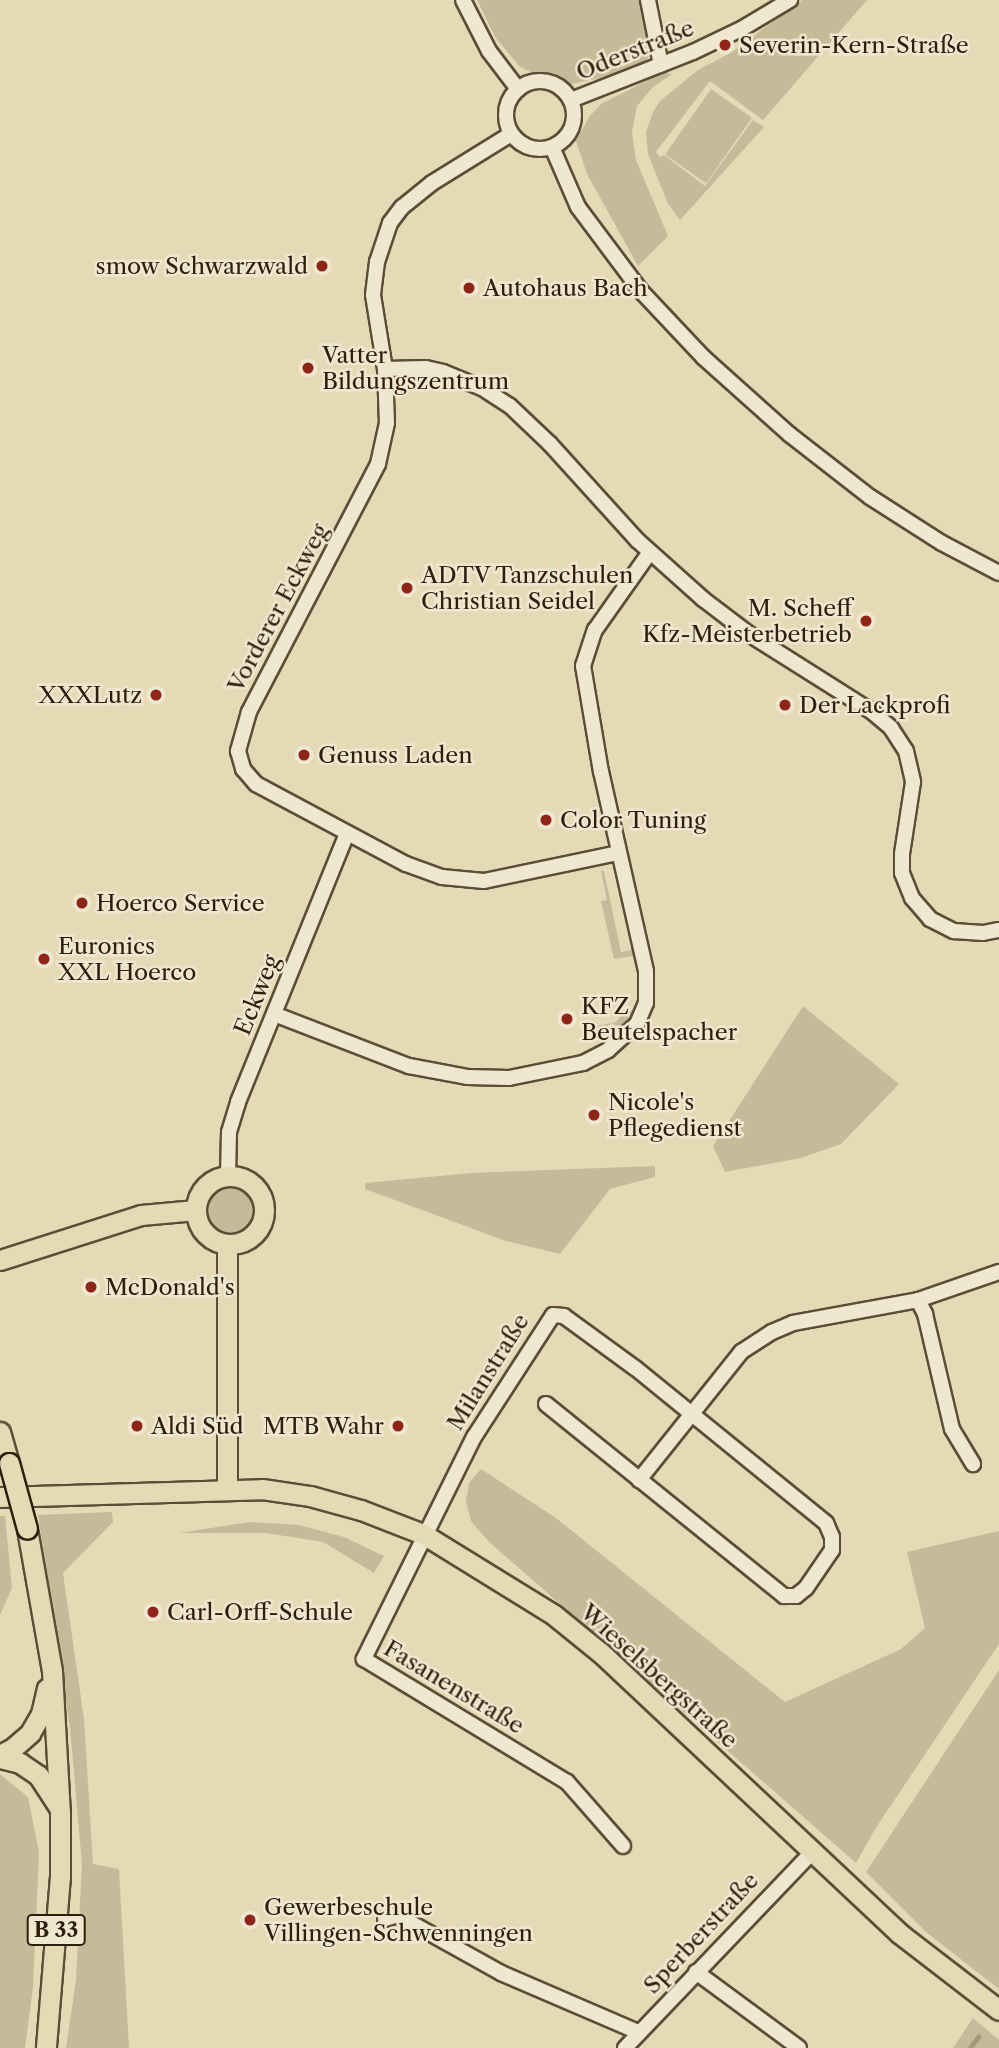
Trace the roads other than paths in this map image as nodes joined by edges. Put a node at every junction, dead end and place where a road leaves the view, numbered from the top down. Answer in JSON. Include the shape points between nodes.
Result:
{"nodes":[{"id":1,"x":463,"y":0,"type":"edge"},
{"id":2,"x":649,"y":0,"type":"edge"},
{"id":3,"x":790,"y":0,"type":"edge"},
{"id":4,"x":661,"y":65,"type":"junction"},
{"id":5,"x":518,"y":89,"type":"junction"},
{"id":6,"x":570,"y":100,"type":"junction"},
{"id":7,"x":511,"y":134,"type":"junction"},
{"id":8,"x":552,"y":147,"type":"junction"},
{"id":9,"x":385,"y":369,"type":"junction"},
{"id":10,"x":650,"y":552,"type":"junction"},
{"id":11,"x":999,"y":573,"type":"edge"},
{"id":12,"x":347,"y":834,"type":"junction"},
{"id":13,"x":618,"y":853,"type":"junction"},
{"id":14,"x":999,"y":929,"type":"edge"},
{"id":15,"x":274,"y":1014,"type":"junction"},
{"id":16,"x":228,"y":1176,"type":"junction"},
{"id":17,"x":196,"y":1210,"type":"junction"},
{"id":18,"x":226,"y":1244,"type":"junction"},
{"id":19,"x":4,"y":1262,"type":"edge"},
{"id":20,"x":999,"y":1272,"type":"edge"},
{"id":21,"x":918,"y":1300,"type":"junction"},
{"id":22,"x":546,"y":1404,"type":"dead end"},
{"id":23,"x":691,"y":1416,"type":"junction"},
{"id":24,"x":0,"y":1432,"type":"edge"},
{"id":25,"x":973,"y":1464,"type":"dead end"},
{"id":26,"x":639,"y":1480,"type":"junction"},
{"id":27,"x":227,"y":1488,"type":"junction"},
{"id":28,"x":0,"y":1497,"type":"edge"},
{"id":29,"x":423,"y":1534,"type":"junction"},
{"id":30,"x":52,"y":1671,"type":"junction"},
{"id":31,"x":0,"y":1756,"type":"edge"},
{"id":32,"x":61,"y":1812,"type":"junction"},
{"id":33,"x":623,"y":1846,"type":"dead end"},
{"id":34,"x":812,"y":1852,"type":"junction"},
{"id":35,"x":385,"y":1919,"type":"dead end"},
{"id":36,"x":695,"y":1972,"type":"junction"},
{"id":37,"x":999,"y":2010,"type":"edge"},
{"id":38,"x":638,"y":2032,"type":"junction"},
{"id":39,"x":46,"y":2048,"type":"edge"},
{"id":40,"x":625,"y":2048,"type":"edge"},
{"id":41,"x":799,"y":2048,"type":"edge"}],
"edges":[{"from":1,"to":5,"type":"street","via":[[489,51]]},
{"from":2,"to":4,"type":"street"},
{"from":3,"to":4,"type":"street","name":"Oderstraße","via":[[743,28]]},
{"from":4,"to":6,"type":"street","name":"Oderstraße"},
{"from":5,"to":6,"type":"street","via":[[532,82],[547,82],[561,88]]},
{"from":5,"to":7,"type":"street","via":[[506,110]]},
{"from":6,"to":8,"type":"street","via":[[572,128]]},
{"from":7,"to":8,"type":"street","via":[[530,147]]},
{"from":7,"to":9,"type":"street","name":"Vorderer Eckweg","via":[[432,183],[390,223],[377,262],[373,295]]},
{"from":8,"to":11,"type":"street","via":[[579,207],[640,290],[704,358],[789,434],[870,496]]},
{"from":9,"to":10,"type":"street","via":[[443,372],[510,406]]},
{"from":9,"to":12,"type":"street","name":"Vorderer Eckweg","via":[[387,423],[376,471],[249,712],[238,751],[243,769],[256,784]]},
{"from":10,"to":13,"type":"street","via":[[595,630],[583,666]]},
{"from":10,"to":14,"type":"street","via":[[749,634],[891,728],[906,751],[913,782],[902,863],[912,898],[930,919],[954,931]]},
{"from":12,"to":13,"type":"street","name":"Vorderer Eckweg","via":[[442,877],[484,881]]},
{"from":12,"to":15,"type":"street","name":"Eckweg"},
{"from":13,"to":15,"type":"street","via":[[646,971],[646,1003],[630,1032],[583,1063],[509,1078],[467,1077],[409,1066]]},
{"from":15,"to":16,"type":"street","name":"Eckweg","via":[[237,1102],[229,1132]]},
{"from":16,"to":17,"type":"main road","via":[[209,1183]]},
{"from":16,"to":18,"type":"main road","via":[[253,1185],[264,1209],[257,1231],[248,1239]]},
{"from":17,"to":18,"type":"main road","via":[[201,1229]]},
{"from":17,"to":19,"type":"main road","via":[[141,1215]]},
{"from":18,"to":27,"type":"main road"},
{"from":20,"to":21,"type":"street"},
{"from":21,"to":23,"type":"street","via":[[793,1322],[772,1332],[741,1352]]},
{"from":21,"to":25,"type":"street","via":[[952,1429]]},
{"from":22,"to":26,"type":"street","name":"Milanstraße"},
{"from":23,"to":26,"type":"street"},
{"from":23,"to":26,"type":"street","name":"Milanstraße","via":[[832,1520],[832,1550],[806,1588],[785,1595]]},
{"from":23,"to":29,"type":"street","name":"Milanstraße","via":[[586,1330],[564,1316],[553,1315],[474,1437]]},
{"from":24,"to":30,"type":"main road","number":"B 33","bridge":true,"via":[[27,1529]]},
{"from":27,"to":28,"type":"main road","name":"Wieselsbergstraße"},
{"from":27,"to":29,"type":"main road","name":"Wieselsbergstraße","via":[[310,1496]]},
{"from":29,"to":33,"type":"street","name":"Fasanenstraße","via":[[363,1659],[567,1782]]},
{"from":29,"to":34,"type":"main road","name":"Wieselsbergstraße","via":[[573,1630]]},
{"from":30,"to":31,"type":"main road","via":[[36,1724],[23,1741]]},
{"from":30,"to":32,"type":"main road","number":"B 33"},
{"from":31,"to":32,"type":"main road","via":[[38,1775]]},
{"from":32,"to":39,"type":"main road","number":"B 33"},
{"from":34,"to":36,"type":"street","name":"Sperberstraße"},
{"from":34,"to":37,"type":"main road","name":"Wieselsbergstraße","via":[[899,1933]]},
{"from":35,"to":38,"type":"street","via":[[397,1915],[492,1969]]},
{"from":36,"to":38,"type":"street","name":"Sperberstraße"},
{"from":36,"to":41,"type":"street"},
{"from":38,"to":40,"type":"street","name":"Sperberstraße"}]}
